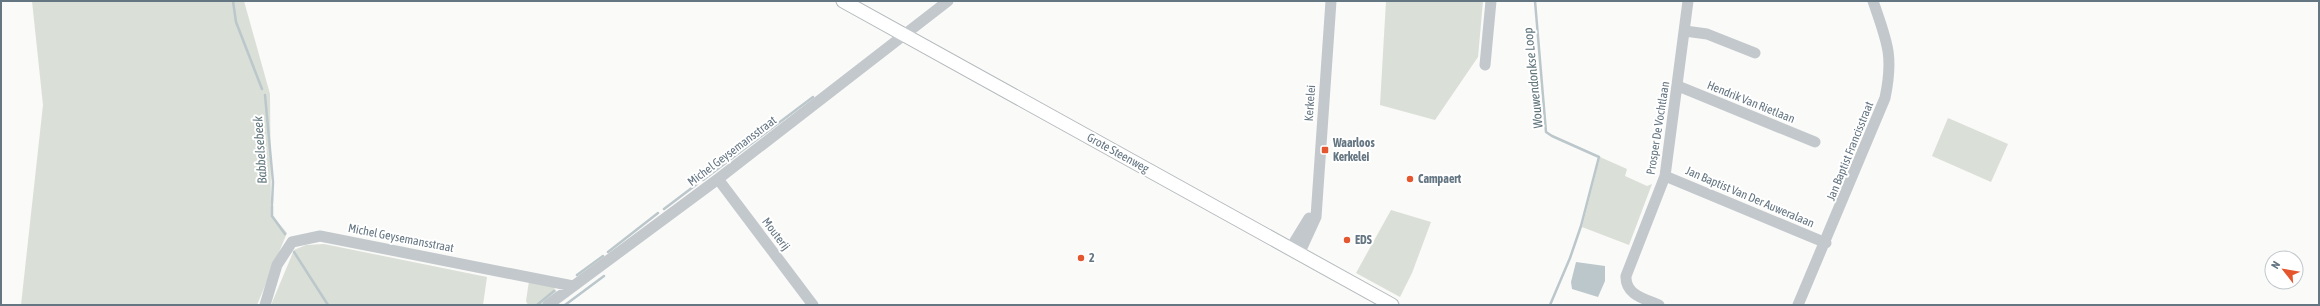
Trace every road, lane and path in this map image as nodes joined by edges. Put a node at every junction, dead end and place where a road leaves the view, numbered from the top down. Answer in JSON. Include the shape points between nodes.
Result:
{"nodes":[{"id":1,"x":843,"y":1,"type":"edge"},
{"id":2,"x":948,"y":1,"type":"edge"},
{"id":3,"x":1331,"y":1,"type":"edge"},
{"id":4,"x":1491,"y":1,"type":"edge"},
{"id":5,"x":1688,"y":1,"type":"edge"},
{"id":6,"x":1873,"y":1,"type":"edge"},
{"id":7,"x":1685,"y":30,"type":"junction"},
{"id":8,"x":904,"y":35,"type":"junction"},
{"id":9,"x":1755,"y":53,"type":"dead end"},
{"id":10,"x":1485,"y":65,"type":"dead end"},
{"id":11,"x":1678,"y":86,"type":"junction"},
{"id":12,"x":1815,"y":142,"type":"dead end"},
{"id":13,"x":1665,"y":176,"type":"junction"},
{"id":14,"x":718,"y":179,"type":"junction"},
{"id":15,"x":1826,"y":243,"type":"junction"},
{"id":16,"x":1295,"y":251,"type":"junction"},
{"id":17,"x":574,"y":286,"type":"junction"},
{"id":18,"x":265,"y":305,"type":"edge"},
{"id":19,"x":548,"y":305,"type":"edge"},
{"id":20,"x":813,"y":305,"type":"edge"},
{"id":21,"x":1392,"y":305,"type":"edge"},
{"id":22,"x":1659,"y":305,"type":"edge"},
{"id":23,"x":1798,"y":305,"type":"edge"}],
"edges":[{"from":1,"to":8,"type":"main road","name":"Grote Steenweg"},
{"from":2,"to":8,"type":"street","name":"Michel Geysemansstraat"},
{"from":3,"to":16,"type":"street","name":"Kerkelei","via":[[1316,217]]},
{"from":4,"to":10,"type":"street"},
{"from":5,"to":7,"type":"street","name":"Prosper De Vochtlaan"},
{"from":6,"to":15,"type":"street","name":"Jan Baptist Francisstraat","via":[[1891,63],[1887,87],[1881,112]]},
{"from":7,"to":9,"type":"street","via":[[1707,34]]},
{"from":7,"to":11,"type":"street","name":"Prosper De Vochtlaan"},
{"from":8,"to":14,"type":"street","name":"Michel Geysemansstraat"},
{"from":8,"to":16,"type":"main road","name":"Grote Steenweg"},
{"from":11,"to":12,"type":"street","name":"Hendrik Van Rietlaan"},
{"from":11,"to":13,"type":"street","name":"Prosper De Vochtlaan"},
{"from":13,"to":15,"type":"street","name":"Jan Baptist Van Der Auweralaan"},
{"from":13,"to":22,"type":"street","name":"Prosper De Vochtlaan","via":[[1626,281],[1631,292]]},
{"from":14,"to":17,"type":"street","name":"Michel Geysemansstraat"},
{"from":14,"to":20,"type":"street","name":"Mouterij"},
{"from":15,"to":23,"type":"street","name":"Jan Baptist Francisstraat"},
{"from":16,"to":21,"type":"main road","name":"Grote Steenweg"},
{"from":17,"to":18,"type":"street","name":"Michel Geysemansstraat","via":[[320,236],[292,242],[277,265]]},
{"from":17,"to":19,"type":"street","name":"Michel Geysemansstraat"}]}
